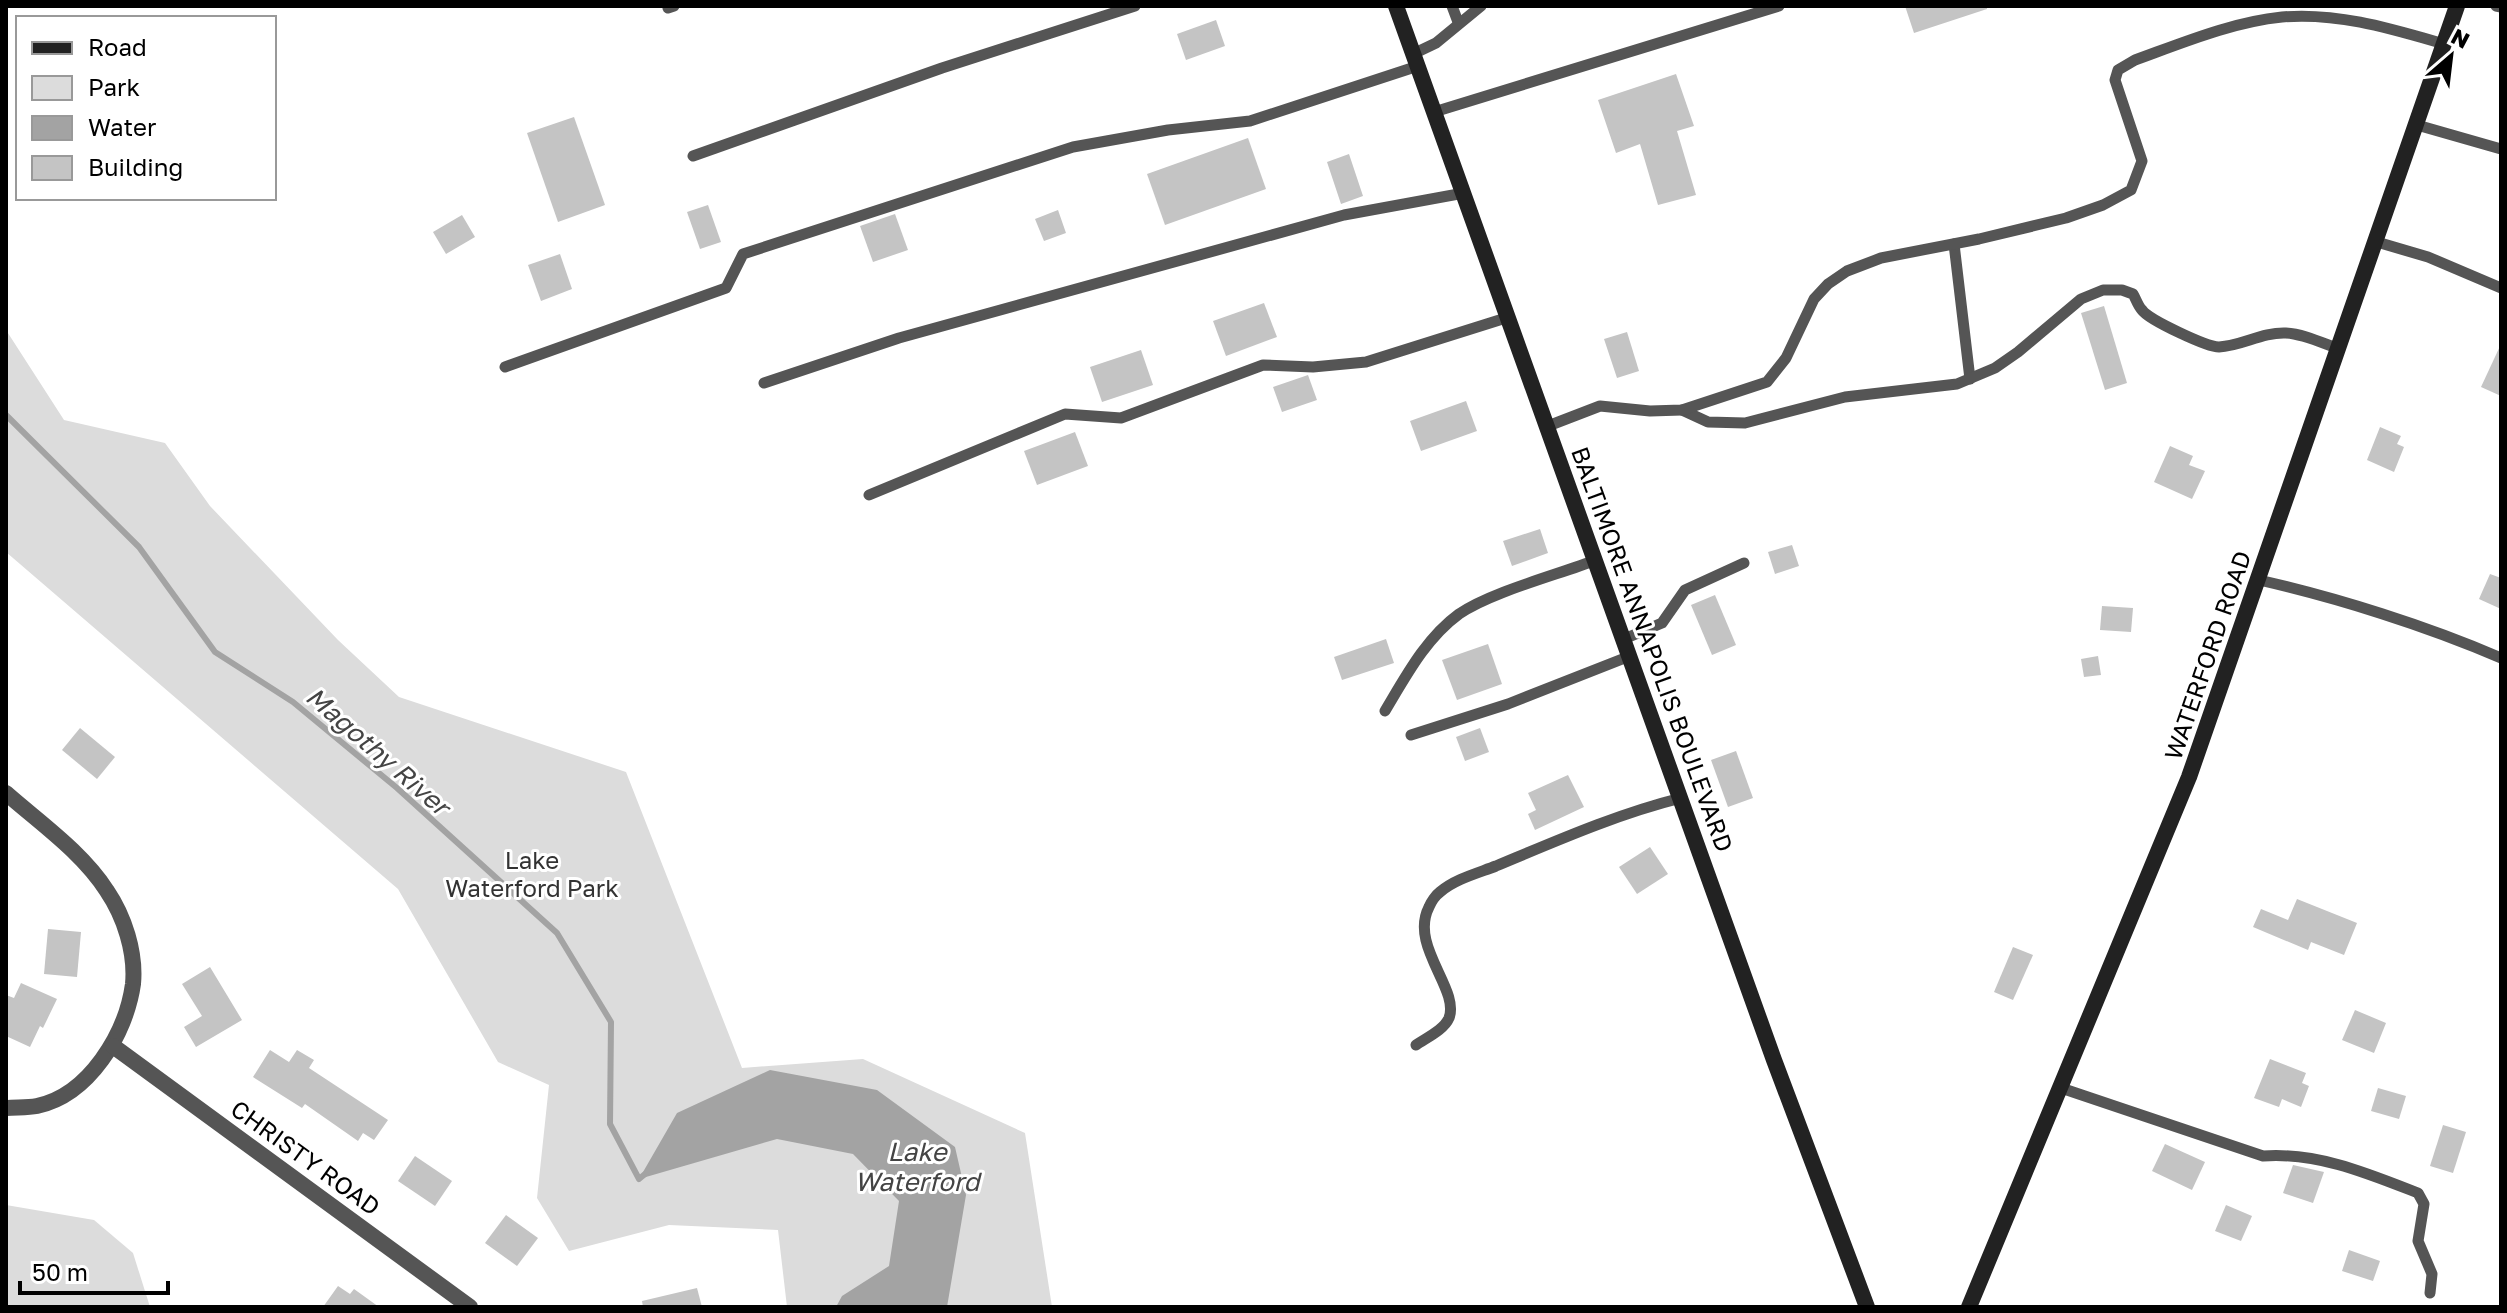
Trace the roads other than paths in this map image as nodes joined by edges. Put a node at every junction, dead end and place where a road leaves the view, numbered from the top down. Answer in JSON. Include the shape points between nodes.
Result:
{"nodes":[{"id":1,"x":1135,"y":6,"type":"edge"},
{"id":2,"x":1396,"y":6,"type":"edge"},
{"id":3,"x":1452,"y":6,"type":"edge"},
{"id":4,"x":1481,"y":6,"type":"edge"},
{"id":5,"x":1779,"y":6,"type":"edge"},
{"id":6,"x":2457,"y":6,"type":"edge"},
{"id":7,"x":1458,"y":22,"type":"junction"},
{"id":8,"x":2444,"y":44,"type":"junction"},
{"id":9,"x":1416,"y":60,"type":"junction"},
{"id":10,"x":1434,"y":112,"type":"junction"},
{"id":11,"x":2417,"y":125,"type":"junction"},
{"id":12,"x":2501,"y":149,"type":"edge"},
{"id":13,"x":693,"y":156,"type":"dead end"},
{"id":14,"x":1464,"y":193,"type":"junction"},
{"id":15,"x":2377,"y":242,"type":"junction"},
{"id":16,"x":1954,"y":244,"type":"junction"},
{"id":17,"x":2501,"y":288,"type":"edge"},
{"id":18,"x":1509,"y":317,"type":"junction"},
{"id":19,"x":2339,"y":349,"type":"junction"},
{"id":20,"x":505,"y":367,"type":"dead end"},
{"id":21,"x":1970,"y":379,"type":"junction"},
{"id":22,"x":764,"y":383,"type":"dead end"},
{"id":23,"x":1682,"y":410,"type":"junction"},
{"id":24,"x":1548,"y":426,"type":"junction"},
{"id":25,"x":869,"y":495,"type":"dead end"},
{"id":26,"x":1596,"y":560,"type":"junction"},
{"id":27,"x":1744,"y":563,"type":"dead end"},
{"id":28,"x":2259,"y":580,"type":"junction"},
{"id":29,"x":1624,"y":639,"type":"junction"},
{"id":30,"x":1630,"y":656,"type":"junction"},
{"id":31,"x":2501,"y":658,"type":"edge"},
{"id":32,"x":1385,"y":711,"type":"dead end"},
{"id":33,"x":1411,"y":735,"type":"dead end"},
{"id":34,"x":6,"y":793,"type":"edge"},
{"id":35,"x":1681,"y":798,"type":"junction"},
{"id":36,"x":1416,"y":1045,"type":"dead end"},
{"id":37,"x":113,"y":1046,"type":"junction"},
{"id":38,"x":2061,"y":1088,"type":"junction"},
{"id":39,"x":6,"y":1108,"type":"edge"},
{"id":40,"x":2430,"y":1293,"type":"dead end"},
{"id":41,"x":470,"y":1307,"type":"edge"},
{"id":42,"x":1867,"y":1307,"type":"edge"},
{"id":43,"x":1969,"y":1307,"type":"edge"}],
"edges":[{"from":1,"to":13,"type":"lane"},
{"from":2,"to":9,"type":"main road","name":"BALTIMORE ANNAPOLIS BOULEVARD"},
{"from":3,"to":7,"type":"lane"},
{"from":4,"to":7,"type":"lane"},
{"from":5,"to":10,"type":"lane"},
{"from":6,"to":8,"type":"main road","name":"WATERFORD ROAD"},
{"from":7,"to":9,"type":"lane"},
{"from":8,"to":11,"type":"main road","name":"WATERFORD ROAD"},
{"from":8,"to":16,"type":"lane","via":[[2352,20],[2285,17],[2135,60],[2118,70],[2115,80],[2142,161],[2131,190],[2066,218]]},
{"from":9,"to":10,"type":"main road","name":"BALTIMORE ANNAPOLIS BOULEVARD"},
{"from":9,"to":20,"type":"lane","via":[[1250,121],[1073,147],[743,254],[726,288]]},
{"from":10,"to":14,"type":"main road","name":"BALTIMORE ANNAPOLIS BOULEVARD"},
{"from":11,"to":12,"type":"lane"},
{"from":11,"to":15,"type":"main road","name":"WATERFORD ROAD"},
{"from":14,"to":18,"type":"main road","name":"BALTIMORE ANNAPOLIS BOULEVARD"},
{"from":14,"to":22,"type":"lane","via":[[1344,215],[899,338]]},
{"from":15,"to":17,"type":"lane"},
{"from":15,"to":19,"type":"main road","name":"WATERFORD ROAD"},
{"from":16,"to":21,"type":"lane"},
{"from":16,"to":23,"type":"lane","via":[[1881,258],[1847,271],[1814,299],[1786,358],[1767,382]]},
{"from":18,"to":24,"type":"main road","name":"BALTIMORE ANNAPOLIS BOULEVARD"},
{"from":18,"to":25,"type":"lane","via":[[1366,362],[1263,365],[1121,418],[1065,414]]},
{"from":19,"to":21,"type":"lane","via":[[2286,333],[2216,347],[2143,312],[2133,294],[2103,290],[2081,299],[1995,368]]},
{"from":19,"to":28,"type":"main road","name":"WATERFORD ROAD"},
{"from":21,"to":23,"type":"lane","via":[[1845,397],[1745,423],[1708,422]]},
{"from":23,"to":24,"type":"lane","via":[[1600,406]]},
{"from":24,"to":26,"type":"main road","name":"BALTIMORE ANNAPOLIS BOULEVARD"},
{"from":26,"to":29,"type":"main road","name":"BALTIMORE ANNAPOLIS BOULEVARD"},
{"from":26,"to":32,"type":"lane","via":[[1456,616],[1418,656]]},
{"from":27,"to":29,"type":"lane","via":[[1685,590],[1662,623]]},
{"from":28,"to":31,"type":"lane"},
{"from":28,"to":38,"type":"main road","name":"WATERFORD ROAD","via":[[2170,828]]},
{"from":29,"to":30,"type":"main road","name":"BALTIMORE ANNAPOLIS BOULEVARD"},
{"from":30,"to":33,"type":"lane"},
{"from":30,"to":35,"type":"main road","name":"BALTIMORE ANNAPOLIS BOULEVARD"},
{"from":34,"to":37,"type":"street","via":[[72,850],[107,890],[124,922],[133,982]]},
{"from":35,"to":36,"type":"lane","via":[[1645,807],[1440,892],[1423,923],[1450,1016]]},
{"from":35,"to":42,"type":"main road","name":"BALTIMORE ANNAPOLIS BOULEVARD"},
{"from":37,"to":39,"type":"street","via":[[78,1087],[37,1106]]},
{"from":37,"to":41,"type":"street","name":"CHRISTY ROAD"},
{"from":38,"to":40,"type":"lane","via":[[2263,1156],[2291,1154],[2329,1162],[2418,1193],[2424,1204],[2418,1241],[2432,1274]]},
{"from":38,"to":43,"type":"main road","name":"WATERFORD ROAD"}]}
